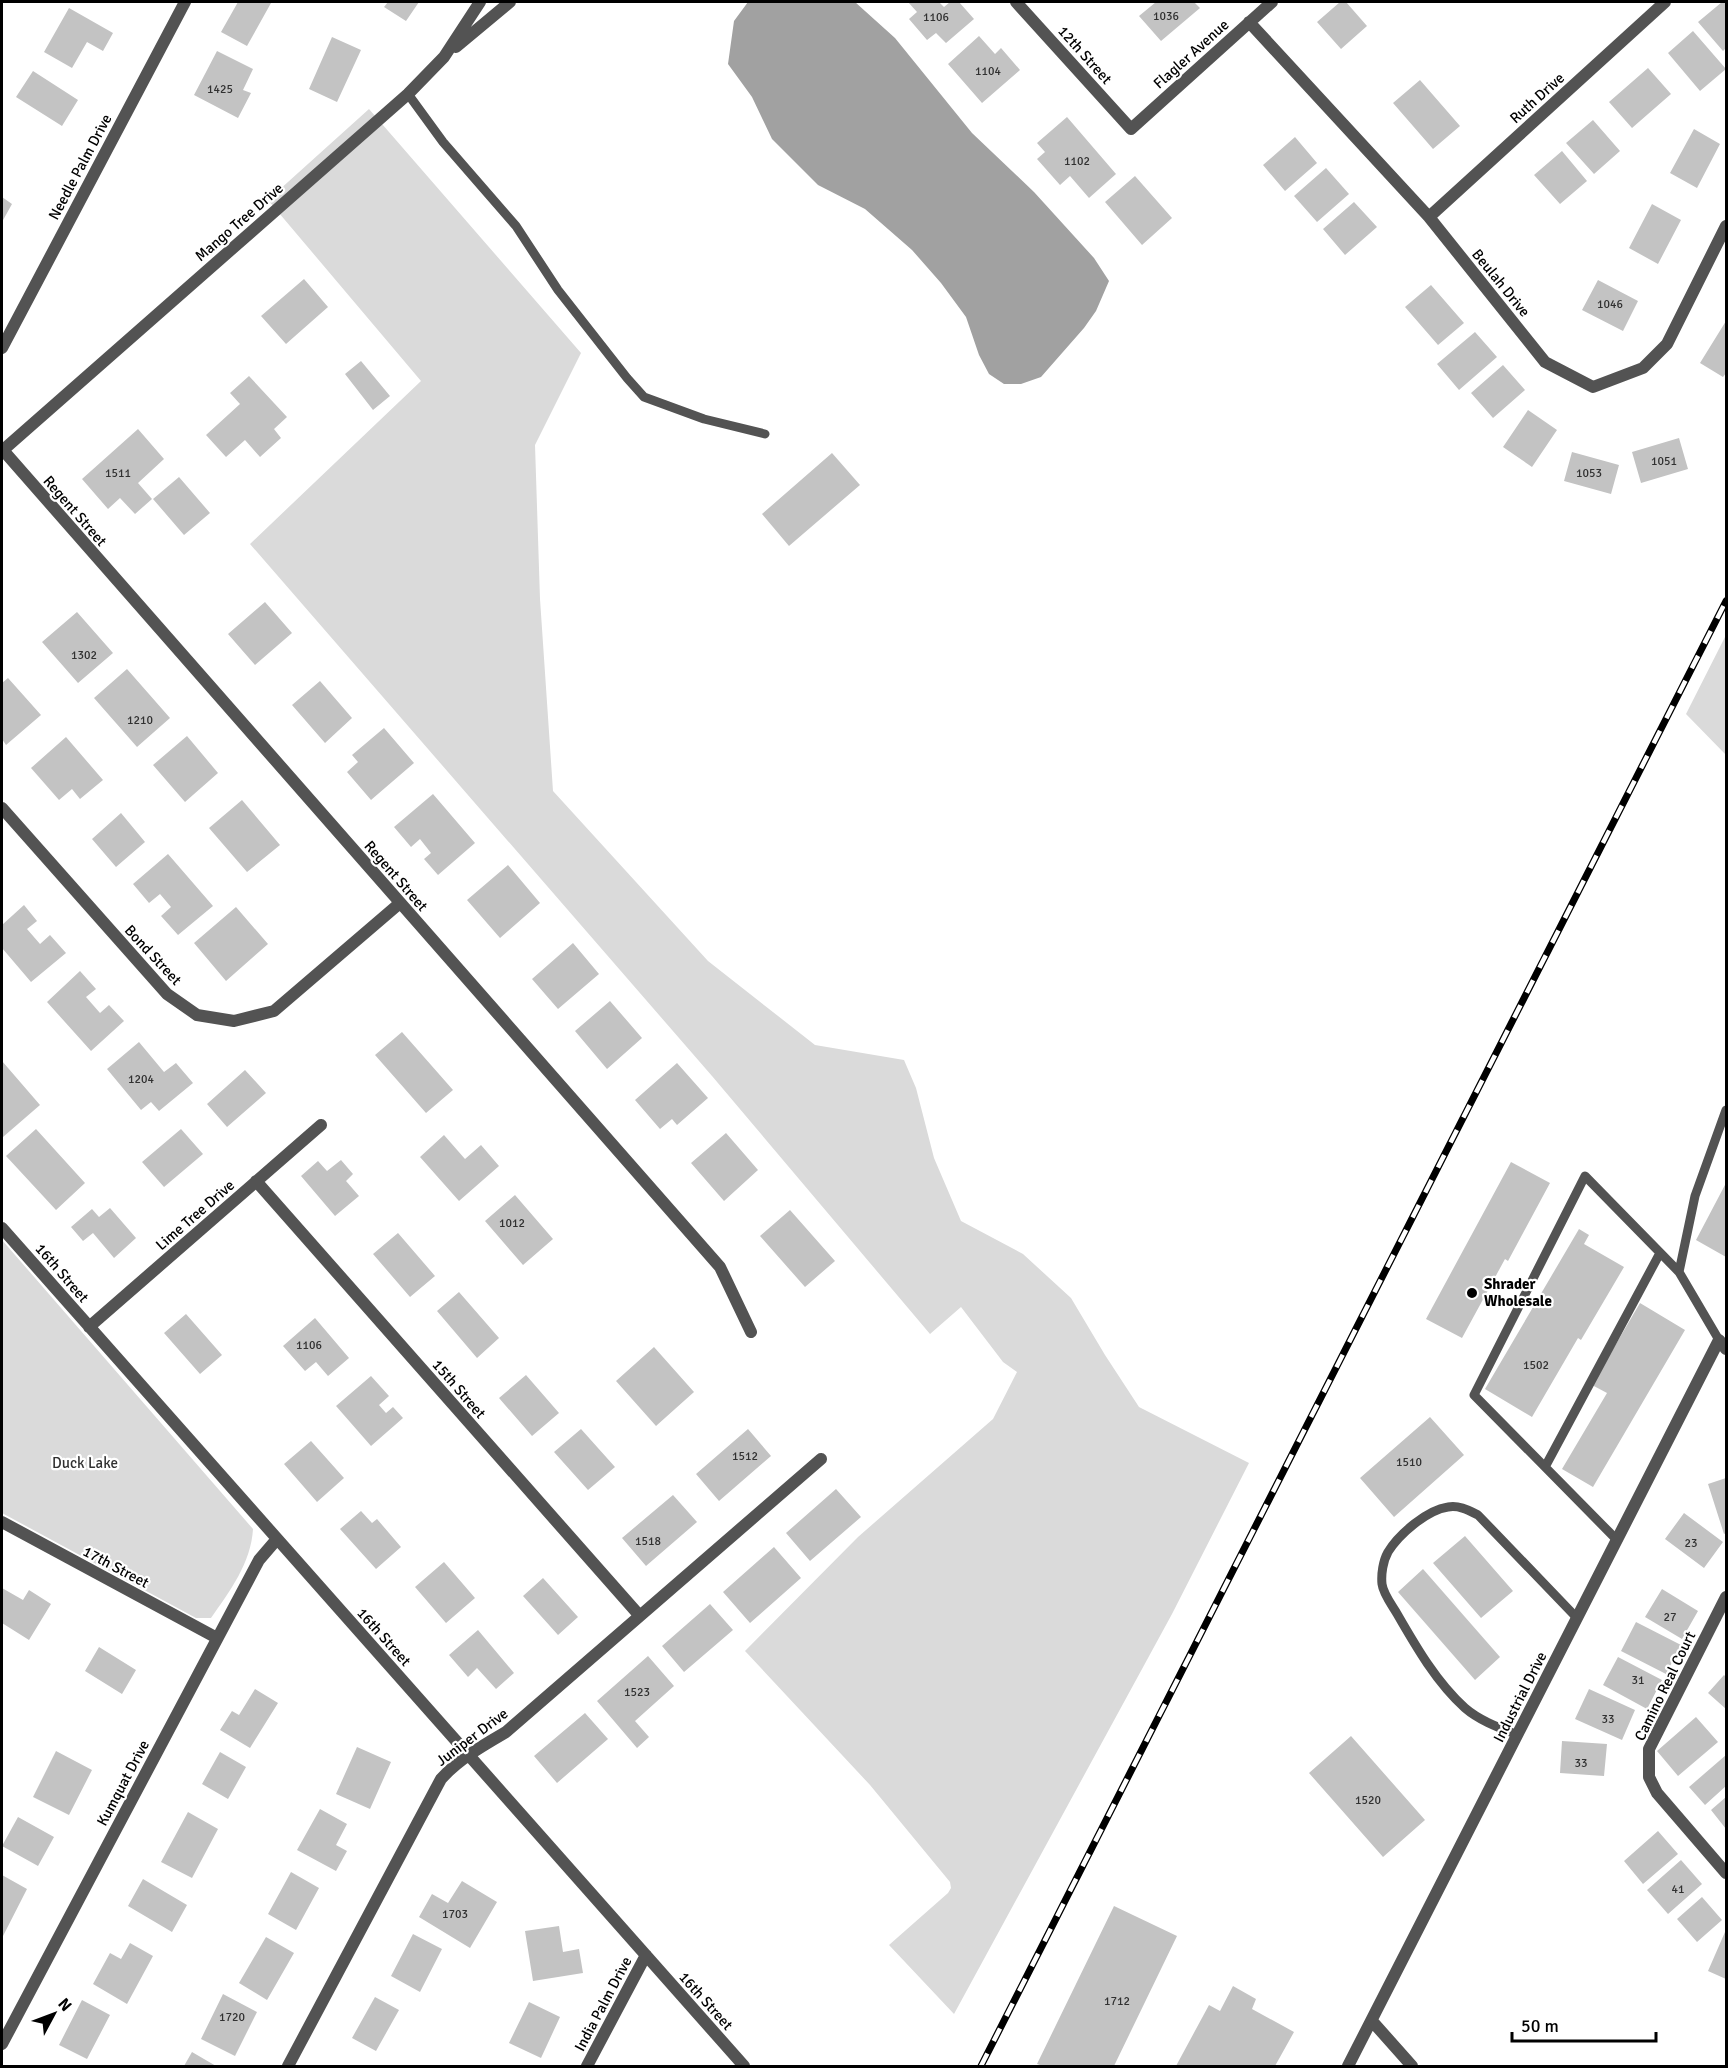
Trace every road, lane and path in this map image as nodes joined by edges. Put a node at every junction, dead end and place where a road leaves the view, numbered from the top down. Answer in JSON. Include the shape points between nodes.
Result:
{"nodes":[{"id":1,"x":185,"y":2,"type":"edge"},
{"id":2,"x":480,"y":2,"type":"edge"},
{"id":3,"x":510,"y":2,"type":"edge"},
{"id":4,"x":1016,"y":2,"type":"edge"},
{"id":5,"x":1272,"y":2,"type":"edge"},
{"id":6,"x":1665,"y":2,"type":"edge"},
{"id":7,"x":1249,"y":22,"type":"junction"},
{"id":8,"x":444,"y":57,"type":"junction"},
{"id":9,"x":408,"y":94,"type":"junction"},
{"id":10,"x":1131,"y":129,"type":"joint"},
{"id":11,"x":1429,"y":217,"type":"junction"},
{"id":12,"x":1726,"y":226,"type":"edge"},
{"id":13,"x":2,"y":348,"type":"edge"},
{"id":14,"x":765,"y":434,"type":"dead end"},
{"id":15,"x":2,"y":450,"type":"edge"},
{"id":16,"x":2,"y":808,"type":"edge"},
{"id":17,"x":400,"y":903,"type":"junction"},
{"id":18,"x":1726,"y":1110,"type":"edge"},
{"id":19,"x":321,"y":1125,"type":"dead end"},
{"id":20,"x":256,"y":1182,"type":"junction"},
{"id":21,"x":2,"y":1228,"type":"edge"},
{"id":22,"x":1660,"y":1253,"type":"junction"},
{"id":23,"x":1679,"y":1272,"type":"junction"},
{"id":24,"x":89,"y":1327,"type":"junction"},
{"id":25,"x":751,"y":1332,"type":"dead end"},
{"id":26,"x":1723,"y":1345,"type":"edge"},
{"id":27,"x":821,"y":1459,"type":"dead end"},
{"id":28,"x":1545,"y":1467,"type":"junction"},
{"id":29,"x":2,"y":1522,"type":"edge"},
{"id":30,"x":277,"y":1539,"type":"junction"},
{"id":31,"x":1617,"y":1540,"type":"junction"},
{"id":32,"x":1726,"y":1597,"type":"edge"},
{"id":33,"x":639,"y":1615,"type":"junction"},
{"id":34,"x":1577,"y":1618,"type":"junction"},
{"id":35,"x":216,"y":1638,"type":"junction"},
{"id":36,"x":1518,"y":1735,"type":"junction"},
{"id":37,"x":468,"y":1755,"type":"junction"},
{"id":38,"x":1726,"y":1873,"type":"edge"},
{"id":39,"x":646,"y":1955,"type":"junction"},
{"id":40,"x":1371,"y":2021,"type":"junction"},
{"id":41,"x":2,"y":2044,"type":"edge"},
{"id":42,"x":288,"y":2067,"type":"edge"},
{"id":43,"x":587,"y":2067,"type":"edge"},
{"id":44,"x":744,"y":2067,"type":"edge"},
{"id":45,"x":1348,"y":2067,"type":"edge"},
{"id":46,"x":1412,"y":2067,"type":"edge"}],
"edges":[{"from":1,"to":13,"type":"street","name":"Needle Palm Drive"},
{"from":2,"to":8,"type":"street","name":"Mango Tree Drive"},
{"from":3,"to":8,"type":"street"},
{"from":4,"to":10,"type":"street","name":"12th Street"},
{"from":5,"to":7,"type":"street","name":"Flagler Avenue"},
{"from":6,"to":11,"type":"street","name":"Ruth Drive"},
{"from":7,"to":10,"type":"street","name":"Flagler Avenue"},
{"from":7,"to":11,"type":"street","name":"Beulah Drive"},
{"from":8,"to":9,"type":"street","name":"Mango Tree Drive"},
{"from":9,"to":14,"type":"lane","via":[[443,142],[516,226],[558,290],[644,397],[704,419]]},
{"from":9,"to":15,"type":"street","name":"Mango Tree Drive"},
{"from":11,"to":12,"type":"street","name":"Beulah Drive","via":[[1545,362],[1593,387],[1643,368],[1667,344]]},
{"from":15,"to":17,"type":"street","name":"Regent Street"},
{"from":16,"to":17,"type":"street","name":"Bond Street","via":[[167,994],[197,1015],[234,1021],[274,1011]]},
{"from":17,"to":25,"type":"street","name":"Regent Street","via":[[720,1267]]},
{"from":18,"to":23,"type":"lane","via":[[1695,1196]]},
{"from":19,"to":20,"type":"street","name":"Lime Tree Drive"},
{"from":20,"to":24,"type":"street","name":"Lime Tree Drive"},
{"from":20,"to":33,"type":"street","name":"15th Street"},
{"from":21,"to":24,"type":"street","name":"16th Street"},
{"from":22,"to":23,"type":"lane"},
{"from":22,"to":28,"type":"lane"},
{"from":22,"to":28,"type":"lane","via":[[1585,1176],[1474,1395]]},
{"from":23,"to":26,"type":"lane"},
{"from":24,"to":30,"type":"street","name":"16th Street"},
{"from":26,"to":31,"type":"street","name":"Industrial Drive"},
{"from":27,"to":33,"type":"street","name":"Juniper Drive"},
{"from":28,"to":31,"type":"lane"},
{"from":29,"to":35,"type":"street","name":"17th Street"},
{"from":30,"to":35,"type":"street","name":"Kumquat Drive","via":[[259,1560]]},
{"from":30,"to":37,"type":"street","name":"16th Street"},
{"from":31,"to":34,"type":"street","name":"Industrial Drive"},
{"from":32,"to":38,"type":"street","name":"Camino Real Court","via":[[1649,1749],[1649,1777],[1657,1793]]},
{"from":33,"to":37,"type":"street","name":"Juniper Drive","via":[[506,1732]]},
{"from":34,"to":36,"type":"street","name":"Industrial Drive"},
{"from":34,"to":36,"type":"lane","via":[[1478,1515],[1460,1507],[1433,1511],[1412,1525],[1388,1552],[1382,1586],[1418,1650],[1465,1708]]},
{"from":35,"to":41,"type":"street","name":"Kumquat Drive"},
{"from":36,"to":40,"type":"street","name":"Industrial Drive"},
{"from":37,"to":39,"type":"street","name":"16th Street"},
{"from":37,"to":42,"type":"street","name":"Juniper Drive","via":[[441,1779]]},
{"from":39,"to":43,"type":"street","name":"India Palm Drive"},
{"from":39,"to":44,"type":"street","name":"16th Street"},
{"from":40,"to":45,"type":"street","name":"Industrial Drive"},
{"from":40,"to":46,"type":"street"}]}
